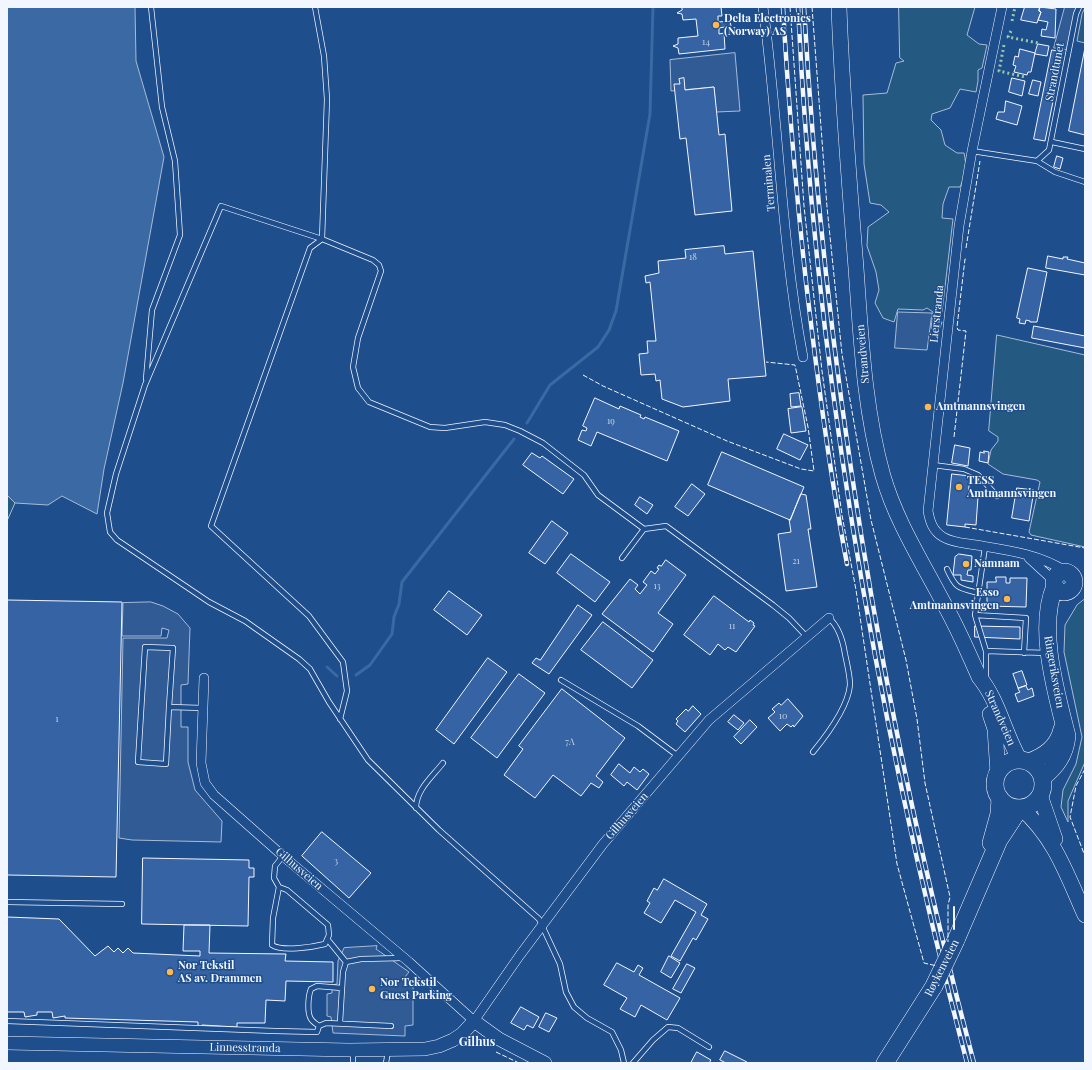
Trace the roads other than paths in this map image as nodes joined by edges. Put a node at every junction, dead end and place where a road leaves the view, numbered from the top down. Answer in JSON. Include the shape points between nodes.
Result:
{"nodes":[{"id":1,"x":151,"y":7,"type":"edge"},
{"id":2,"x":315,"y":7,"type":"edge"},
{"id":3,"x":763,"y":7,"type":"edge"},
{"id":4,"x":839,"y":7,"type":"edge"},
{"id":5,"x":1002,"y":7,"type":"edge"},
{"id":6,"x":1079,"y":7,"type":"edge"},
{"id":7,"x":1052,"y":142,"type":"junction"},
{"id":8,"x":1085,"y":149,"type":"edge"},
{"id":9,"x":972,"y":151,"type":"junction"},
{"id":10,"x":1037,"y":161,"type":"junction"},
{"id":11,"x":1085,"y":182,"type":"edge"},
{"id":12,"x":322,"y":238,"type":"junction"},
{"id":13,"x":803,"y":357,"type":"dead end"},
{"id":14,"x":145,"y":385,"type":"junction"},
{"id":15,"x":934,"y":465,"type":"junction"},
{"id":16,"x":997,"y":496,"type":"dead end"},
{"id":17,"x":644,"y":529,"type":"junction"},
{"id":18,"x":985,"y":547,"type":"junction"},
{"id":19,"x":1025,"y":555,"type":"junction"},
{"id":20,"x":622,"y":558,"type":"dead end"},
{"id":21,"x":1085,"y":566,"type":"edge"},
{"id":22,"x":948,"y":569,"type":"dead end"},
{"id":23,"x":1067,"y":581,"type":"edge"},
{"id":24,"x":979,"y":592,"type":"junction"},
{"id":25,"x":975,"y":615,"type":"junction"},
{"id":26,"x":828,"y":618,"type":"joint"},
{"id":27,"x":807,"y":637,"type":"junction"},
{"id":28,"x":986,"y":651,"type":"junction"},
{"id":29,"x":1024,"y":652,"type":"junction"},
{"id":30,"x":1049,"y":652,"type":"junction"},
{"id":31,"x":204,"y":678,"type":"dead end"},
{"id":32,"x":561,"y":680,"type":"dead end"},
{"id":33,"x":983,"y":681,"type":"junction"},
{"id":34,"x":169,"y":707,"type":"junction"},
{"id":35,"x":203,"y":708,"type":"junction"},
{"id":36,"x":340,"y":719,"type":"junction"},
{"id":37,"x":1063,"y":721,"type":"junction"},
{"id":38,"x":813,"y":752,"type":"dead end"},
{"id":39,"x":678,"y":756,"type":"junction"},
{"id":40,"x":1024,"y":761,"type":"junction"},
{"id":41,"x":443,"y":763,"type":"dead end"},
{"id":42,"x":998,"y":773,"type":"junction"},
{"id":43,"x":1041,"y":786,"type":"junction"},
{"id":44,"x":1000,"y":798,"type":"junction"},
{"id":45,"x":416,"y":808,"type":"junction"},
{"id":46,"x":1020,"y":808,"type":"junction"},
{"id":47,"x":283,"y":856,"type":"junction"},
{"id":48,"x":1062,"y":863,"type":"junction"},
{"id":49,"x":986,"y":867,"type":"junction"},
{"id":50,"x":279,"y":886,"type":"junction"},
{"id":51,"x":7,"y":902,"type":"edge"},
{"id":52,"x":122,"y":904,"type":"dead end"},
{"id":53,"x":1085,"y":915,"type":"edge"},
{"id":54,"x":543,"y":926,"type":"junction"},
{"id":55,"x":328,"y":940,"type":"junction"},
{"id":56,"x":403,"y":958,"type":"junction"},
{"id":57,"x":346,"y":962,"type":"junction"},
{"id":58,"x":342,"y":988,"type":"junction"},
{"id":59,"x":7,"y":1021,"type":"edge"},
{"id":60,"x":474,"y":1021,"type":"junction"},
{"id":61,"x":340,"y":1022,"type":"junction"},
{"id":62,"x":319,"y":1026,"type":"junction"},
{"id":63,"x":391,"y":1026,"type":"dead end"},
{"id":64,"x":7,"y":1043,"type":"edge"},
{"id":65,"x":709,"y":1047,"type":"dead end"},
{"id":66,"x":354,"y":1050,"type":"junction"},
{"id":67,"x":388,"y":1050,"type":"junction"},
{"id":68,"x":353,"y":1063,"type":"edge"},
{"id":69,"x":386,"y":1063,"type":"edge"},
{"id":70,"x":544,"y":1063,"type":"edge"},
{"id":71,"x":624,"y":1063,"type":"edge"},
{"id":72,"x":633,"y":1063,"type":"edge"},
{"id":73,"x":885,"y":1063,"type":"edge"}],
"edges":[{"from":1,"to":14,"type":"lane","via":[[162,107],[175,161],[180,235],[152,310]]},
{"from":2,"to":12,"type":"lane","via":[[324,56],[327,99]]},
{"from":3,"to":13,"type":"street","name":"Terminalen","via":[[772,71],[784,221]]},
{"from":4,"to":33,"type":"main road","name":"Strandveien","via":[[858,298],[867,395],[876,450],[890,498],[904,531]]},
{"from":5,"to":9,"type":"street","name":"Lierstranda"},
{"from":6,"to":7,"type":"lane","name":"Strandtunet"},
{"from":7,"to":8,"type":"lane"},
{"from":7,"to":10,"type":"lane","name":"Strandtunet","via":[[1049,150]]},
{"from":9,"to":10,"type":"lane"},
{"from":9,"to":15,"type":"street","name":"Lierstranda","via":[[953,274]]},
{"from":10,"to":11,"type":"lane","via":[[1055,172]]},
{"from":12,"to":14,"type":"lane","via":[[221,206]]},
{"from":12,"to":17,"type":"lane","via":[[373,260],[381,271],[358,338],[353,367],[358,388],[370,402],[430,427],[445,428],[485,422],[505,425],[520,431],[543,443],[584,475],[598,495]]},
{"from":12,"to":36,"type":"lane","via":[[310,248],[211,526],[309,616],[343,662],[347,691]]},
{"from":14,"to":36,"type":"lane","via":[[116,474],[107,514],[110,532],[117,540],[202,597],[245,621],[299,659],[310,669]]},
{"from":15,"to":16,"type":"lane","via":[[964,469],[978,475]]},
{"from":15,"to":18,"type":"street","name":"Lierstranda","via":[[928,511],[936,533],[949,541]]},
{"from":17,"to":20,"type":"lane"},
{"from":17,"to":27,"type":"lane","via":[[666,526],[789,618]]},
{"from":18,"to":19,"type":"street","name":"Lierstranda"},
{"from":18,"to":24,"type":"lane"},
{"from":19,"to":23,"type":"street"},
{"from":19,"to":23,"type":"street","name":"Lierstranda","via":[[1052,563]]},
{"from":21,"to":23,"type":"highway"},
{"from":22,"to":24,"type":"lane","via":[[960,589]]},
{"from":23,"to":30,"type":"highway","name":"Ringeriksveien","via":[[1048,623]]},
{"from":24,"to":25,"type":"lane"},
{"from":25,"to":28,"type":"lane"},
{"from":25,"to":29,"type":"lane","via":[[1026,618]]},
{"from":26,"to":27,"type":"street","name":"Gilhusveien"},
{"from":26,"to":38,"type":"lane","via":[[838,628],[850,684],[843,705]]},
{"from":27,"to":39,"type":"street","name":"Gilhusveien","via":[[709,720]]},
{"from":28,"to":29,"type":"lane"},
{"from":28,"to":33,"type":"lane"},
{"from":29,"to":30,"type":"lane"},
{"from":30,"to":37,"type":"highway","name":"Ringeriksveien"},
{"from":31,"to":35,"type":"street","name":"Gilhusveien"},
{"from":32,"to":39,"type":"lane","via":[[638,726]]},
{"from":33,"to":40,"type":"main road","name":"Strandveien","via":[[1010,741]]},
{"from":33,"to":42,"type":"main road","name":"Strandveien","via":[[981,689],[995,729]]},
{"from":34,"to":34,"type":"lane","via":[[166,764],[138,762],[145,647],[173,648]]},
{"from":34,"to":35,"type":"lane"},
{"from":35,"to":47,"type":"street","name":"Gilhusveien","via":[[201,763],[205,783],[214,795]]},
{"from":36,"to":45,"type":"lane","via":[[368,760]]},
{"from":37,"to":40,"type":"highway","name":"Ringeriksveien","via":[[1060,736],[1054,746],[1045,755]]},
{"from":37,"to":43,"type":"highway","name":"Ringeriksveien","via":[[1067,736],[1063,755]]},
{"from":39,"to":54,"type":"street","name":"Gilhusveien","via":[[603,844]]},
{"from":40,"to":42,"type":"highway","via":[[1007,763]]},
{"from":40,"to":43,"type":"highway","via":[[1037,769]]},
{"from":41,"to":45,"type":"lane","via":[[422,789],[417,798]]},
{"from":42,"to":44,"type":"highway","via":[[995,783]]},
{"from":43,"to":46,"type":"highway","via":[[1034,802]]},
{"from":43,"to":48,"type":"main road"},
{"from":44,"to":46,"type":"highway","via":[[1009,806]]},
{"from":44,"to":49,"type":"highway","name":"Røykenveien","via":[[999,814]]},
{"from":45,"to":54,"type":"lane","via":[[539,919]]},
{"from":46,"to":48,"type":"main road","via":[[1045,832]]},
{"from":46,"to":49,"type":"highway","name":"Røykenveien","via":[[999,840]]},
{"from":47,"to":50,"type":"lane","via":[[275,866],[274,878]]},
{"from":47,"to":56,"type":"street","name":"Gilhusveien"},
{"from":48,"to":53,"type":"main road"},
{"from":49,"to":73,"type":"highway","name":"Røykenveien","bridge":true,"via":[[934,986]]},
{"from":50,"to":55,"type":"lane","via":[[328,925]]},
{"from":50,"to":55,"type":"lane","via":[[273,918],[272,945],[277,948],[309,947],[325,944]]},
{"from":51,"to":52,"type":"lane"},
{"from":54,"to":60,"type":"street","name":"Gilhusveien"},
{"from":54,"to":71,"type":"lane","via":[[560,964],[566,992],[574,1007],[612,1032]]},
{"from":55,"to":57,"type":"lane"},
{"from":56,"to":57,"type":"lane"},
{"from":56,"to":60,"type":"street","name":"Gilhusveien"},
{"from":57,"to":58,"type":"lane","via":[[343,967]]},
{"from":58,"to":61,"type":"lane"},
{"from":58,"to":62,"type":"lane","via":[[317,986],[311,989],[310,1019]]},
{"from":59,"to":62,"type":"lane","via":[[317,1032]]},
{"from":60,"to":67,"type":"street","name":"Linnesstranda","via":[[462,1034],[439,1046]]},
{"from":60,"to":70,"type":"street","name":"Gilhusveien","via":[[499,1040]]},
{"from":61,"to":62,"type":"lane"},
{"from":61,"to":63,"type":"lane"},
{"from":64,"to":66,"type":"street","name":"Linnesstranda"},
{"from":65,"to":72,"type":"lane","via":[[678,1028],[668,1027]]},
{"from":66,"to":67,"type":"street","name":"Linnesstranda"},
{"from":66,"to":68,"type":"lane"},
{"from":67,"to":69,"type":"lane"}]}
